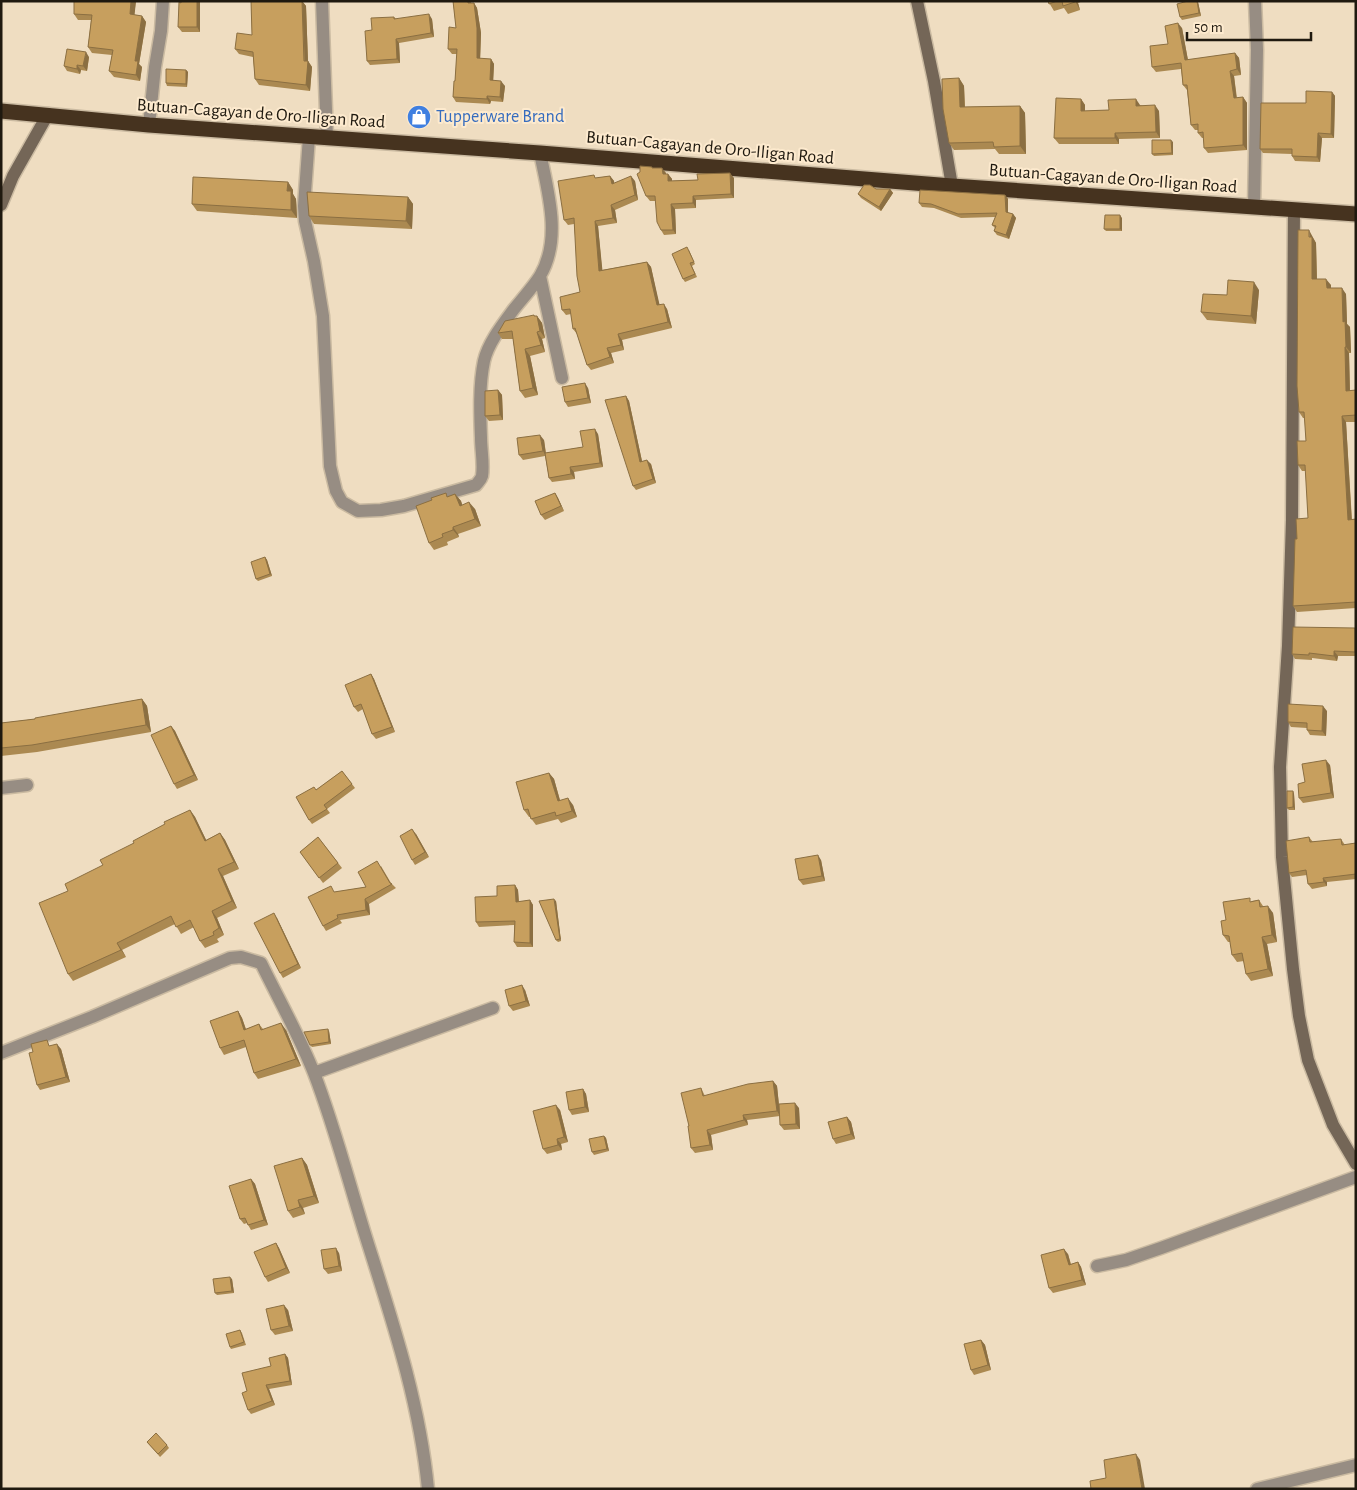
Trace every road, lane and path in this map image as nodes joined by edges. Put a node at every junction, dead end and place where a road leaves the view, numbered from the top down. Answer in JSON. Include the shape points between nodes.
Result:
{"nodes":[{"id":1,"x":163,"y":1,"type":"edge"},
{"id":2,"x":322,"y":1,"type":"edge"},
{"id":3,"x":917,"y":1,"type":"edge"},
{"id":4,"x":1255,"y":1,"type":"edge"},
{"id":5,"x":1,"y":111,"type":"edge"},
{"id":6,"x":48,"y":114,"type":"junction"},
{"id":7,"x":149,"y":125,"type":"junction"},
{"id":8,"x":309,"y":137,"type":"junction"},
{"id":9,"x":326,"y":138,"type":"junction"},
{"id":10,"x":540,"y":153,"type":"junction"},
{"id":11,"x":952,"y":186,"type":"junction"},
{"id":12,"x":1,"y":205,"type":"edge"},
{"id":13,"x":1254,"y":208,"type":"junction"},
{"id":14,"x":1294,"y":210,"type":"junction"},
{"id":15,"x":1356,"y":214,"type":"edge"},
{"id":16,"x":540,"y":276,"type":"junction"},
{"id":17,"x":562,"y":378,"type":"dead end"},
{"id":18,"x":27,"y":785,"type":"dead end"},
{"id":19,"x":1,"y":788,"type":"edge"},
{"id":20,"x":493,"y":1008,"type":"dead end"},
{"id":21,"x":1,"y":1053,"type":"edge"},
{"id":22,"x":314,"y":1074,"type":"junction"},
{"id":23,"x":1356,"y":1164,"type":"edge"},
{"id":24,"x":1356,"y":1177,"type":"edge"},
{"id":25,"x":1096,"y":1266,"type":"dead end"},
{"id":26,"x":1356,"y":1465,"type":"edge"},
{"id":27,"x":428,"y":1489,"type":"edge"},
{"id":28,"x":1257,"y":1489,"type":"edge"}],
"edges":[{"from":1,"to":7,"type":"street"},
{"from":2,"to":9,"type":"street"},
{"from":3,"to":11,"type":"street"},
{"from":4,"to":13,"type":"street"},
{"from":5,"to":6,"type":"highway","name":"Butuan-Cagayan de Oro-Iligan Road"},
{"from":6,"to":7,"type":"highway","name":"Butuan-Cagayan de Oro-Iligan Road"},
{"from":6,"to":12,"type":"street","via":[[13,176]]},
{"from":7,"to":8,"type":"highway","name":"Butuan-Cagayan de Oro-Iligan Road"},
{"from":8,"to":9,"type":"highway","name":"Butuan-Cagayan de Oro-Iligan Road"},
{"from":8,"to":16,"type":"street","via":[[304,206],[323,316],[330,466],[342,502],[358,512],[404,506],[476,485],[481,480],[482,369],[486,353]]},
{"from":9,"to":10,"type":"highway","name":"Butuan-Cagayan de Oro-Iligan Road"},
{"from":10,"to":11,"type":"highway","name":"Butuan-Cagayan de Oro-Iligan Road"},
{"from":10,"to":16,"type":"street","via":[[553,233]]},
{"from":11,"to":13,"type":"highway","name":"Butuan-Cagayan de Oro-Iligan Road"},
{"from":13,"to":14,"type":"highway","name":"Butuan-Cagayan de Oro-Iligan Road"},
{"from":14,"to":15,"type":"highway","name":"Butuan-Cagayan de Oro-Iligan Road"},
{"from":14,"to":23,"type":"street","via":[[1292,520],[1280,767],[1282,857],[1299,1016],[1308,1060],[1333,1126]]},
{"from":16,"to":17,"type":"street"},
{"from":18,"to":19,"type":"street"},
{"from":20,"to":22,"type":"street"},
{"from":21,"to":22,"type":"street","via":[[92,1018],[230,958],[241,957],[261,964],[295,1028]]},
{"from":22,"to":27,"type":"street","via":[[394,1324],[425,1455]]},
{"from":24,"to":25,"type":"street","via":[[1143,1254]]},
{"from":26,"to":28,"type":"street"}]}
